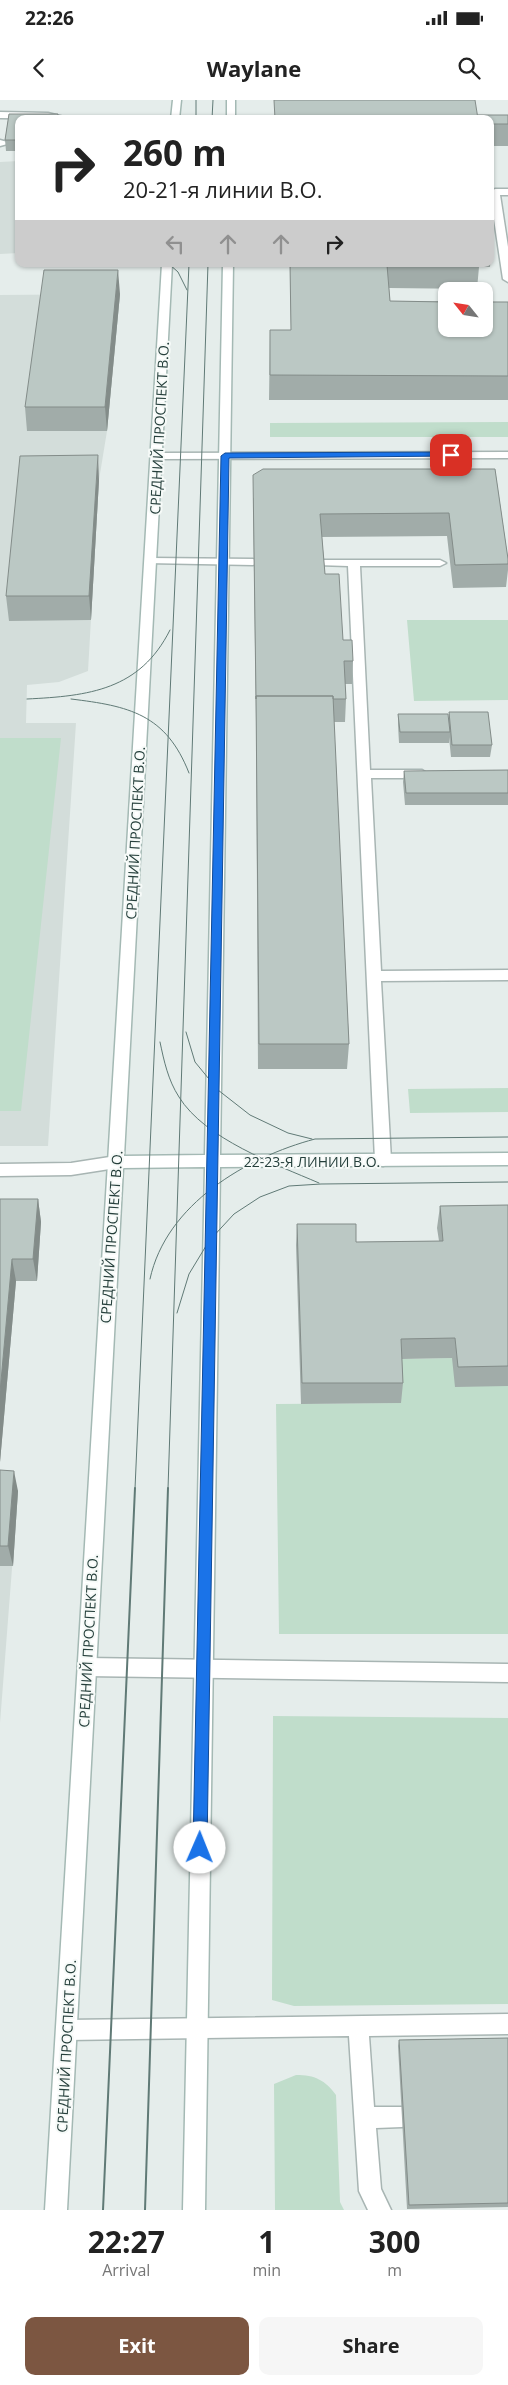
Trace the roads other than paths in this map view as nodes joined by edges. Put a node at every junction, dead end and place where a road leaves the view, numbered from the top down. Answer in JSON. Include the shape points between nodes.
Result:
{"nodes":[{"id":1,"x":177,"y":100,"type":"edge"},
{"id":2,"x":231,"y":100,"type":"edge"},
{"id":3,"x":0,"y":115,"type":"edge"},
{"id":4,"x":15,"y":115,"type":"edge"},
{"id":5,"x":175,"y":115,"type":"edge"},
{"id":6,"x":231,"y":115,"type":"edge"},
{"id":7,"x":508,"y":192,"type":"edge"},
{"id":8,"x":167,"y":267,"type":"edge"},
{"id":9,"x":228,"y":267,"type":"edge"},
{"id":10,"x":508,"y":279,"type":"edge"},
{"id":11,"x":508,"y":454,"type":"edge"},
{"id":12,"x":158,"y":456,"type":"junction"},
{"id":13,"x":225,"y":456,"type":"junction"},
{"id":14,"x":151,"y":562,"type":"junction"},
{"id":15,"x":223,"y":562,"type":"junction"},
{"id":16,"x":253,"y":562,"type":"edge"},
{"id":17,"x":321,"y":563,"type":"edge"},
{"id":18,"x":354,"y":563,"type":"junction"},
{"id":19,"x":440,"y":563,"type":"dead end"},
{"id":20,"x":364,"y":774,"type":"junction"},
{"id":21,"x":431,"y":774,"type":"edge"},
{"id":22,"x":508,"y":975,"type":"edge"},
{"id":23,"x":374,"y":976,"type":"junction"},
{"id":24,"x":508,"y":1159,"type":"edge"},
{"id":25,"x":382,"y":1160,"type":"junction"},
{"id":26,"x":212,"y":1161,"type":"junction"},
{"id":27,"x":116,"y":1162,"type":"junction"},
{"id":28,"x":0,"y":1170,"type":"edge"},
{"id":29,"x":87,"y":1667,"type":"junction"},
{"id":30,"x":203,"y":1668,"type":"junction"},
{"id":31,"x":508,"y":1673,"type":"edge"},
{"id":32,"x":508,"y":2024,"type":"edge"},
{"id":33,"x":358,"y":2026,"type":"junction"},
{"id":34,"x":197,"y":2028,"type":"junction"},
{"id":35,"x":66,"y":2030,"type":"junction"},
{"id":36,"x":402,"y":2117,"type":"edge"},
{"id":37,"x":365,"y":2118,"type":"junction"},
{"id":38,"x":56,"y":2210,"type":"edge"},
{"id":39,"x":194,"y":2210,"type":"edge"},
{"id":40,"x":380,"y":2210,"type":"edge"}],
"edges":[{"from":1,"to":5,"type":"main road"},
{"from":2,"to":6,"type":"main road"},
{"from":3,"to":4,"type":"main road"},
{"from":7,"to":10,"type":"main road","via":[[495,192]]},
{"from":8,"to":12,"type":"main road","name":"СРЕДНИЙ ПРОСПЕКТ В.О."},
{"from":9,"to":13,"type":"main road"},
{"from":11,"to":13,"type":"main road"},
{"from":12,"to":13,"type":"main road"},
{"from":12,"to":14,"type":"main road","name":"СРЕДНИЙ ПРОСПЕКТ В.О."},
{"from":13,"to":15,"type":"main road"},
{"from":14,"to":15,"type":"main road"},
{"from":14,"to":27,"type":"main road","name":"СРЕДНИЙ ПРОСПЕКТ В.О."},
{"from":15,"to":16,"type":"main road"},
{"from":15,"to":26,"type":"main road"},
{"from":17,"to":18,"type":"main road"},
{"from":18,"to":19,"type":"main road"},
{"from":18,"to":20,"type":"main road"},
{"from":20,"to":21,"type":"main road"},
{"from":20,"to":23,"type":"main road"},
{"from":22,"to":23,"type":"main road"},
{"from":23,"to":25,"type":"main road"},
{"from":24,"to":25,"type":"main road","name":"22-23-Я ЛИНИИ В.О."},
{"from":25,"to":26,"type":"main road","name":"22-23-Я ЛИНИИ В.О."},
{"from":26,"to":27,"type":"main road","name":"22-23-Я ЛИНИИ В.О."},
{"from":26,"to":30,"type":"main road"},
{"from":27,"to":28,"type":"main road","name":"22-23-Я ЛИНИИ В.О.","via":[[71,1168]]},
{"from":27,"to":29,"type":"main road","name":"СРЕДНИЙ ПРОСПЕКТ В.О."},
{"from":29,"to":30,"type":"main road"},
{"from":29,"to":35,"type":"main road","name":"СРЕДНИЙ ПРОСПЕКТ В.О."},
{"from":30,"to":31,"type":"main road"},
{"from":30,"to":34,"type":"main road"},
{"from":32,"to":33,"type":"main road"},
{"from":33,"to":34,"type":"main road"},
{"from":33,"to":37,"type":"main road"},
{"from":34,"to":35,"type":"main road"},
{"from":34,"to":39,"type":"main road"},
{"from":35,"to":38,"type":"main road","name":"СРЕДНИЙ ПРОСПЕКТ В.О."},
{"from":36,"to":37,"type":"main road"},
{"from":37,"to":40,"type":"main road","via":[[370,2191]]}]}
